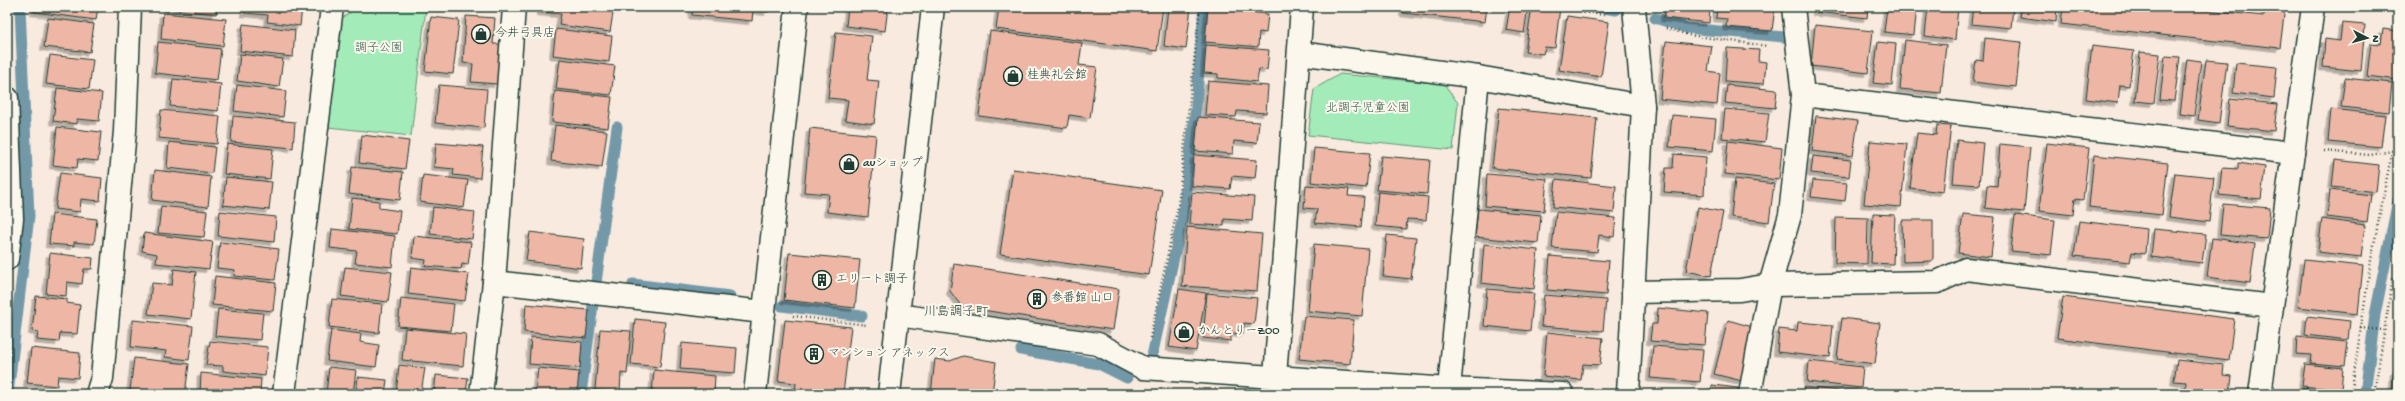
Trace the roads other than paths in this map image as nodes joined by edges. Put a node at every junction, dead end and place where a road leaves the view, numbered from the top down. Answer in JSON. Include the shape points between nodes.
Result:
{"nodes":[{"id":1,"x":130,"y":7,"type":"edge"},
{"id":2,"x":332,"y":7,"type":"edge"},
{"id":3,"x":514,"y":7,"type":"edge"},
{"id":4,"x":797,"y":7,"type":"edge"},
{"id":5,"x":933,"y":7,"type":"edge"},
{"id":6,"x":1302,"y":7,"type":"edge"},
{"id":7,"x":1793,"y":7,"type":"edge"},
{"id":8,"x":2313,"y":7,"type":"edge"},
{"id":9,"x":1635,"y":13,"type":"edge"},
{"id":10,"x":1299,"y":53,"type":"junction"},
{"id":11,"x":1478,"y":77,"type":"junction"},
{"id":12,"x":1803,"y":95,"type":"junction"},
{"id":13,"x":7,"y":98,"type":"edge"},
{"id":14,"x":1643,"y":106,"type":"junction"},
{"id":15,"x":2293,"y":151,"type":"junction"},
{"id":16,"x":7,"y":259,"type":"edge"},
{"id":17,"x":494,"y":282,"type":"junction"},
{"id":18,"x":1770,"y":285,"type":"junction"},
{"id":19,"x":1633,"y":292,"type":"junction"},
{"id":20,"x":2272,"y":306,"type":"junction"},
{"id":21,"x":764,"y":312,"type":"junction"},
{"id":22,"x":898,"y":315,"type":"junction"},
{"id":23,"x":1275,"y":377,"type":"junction"},
{"id":24,"x":1449,"y":389,"type":"junction"},
{"id":25,"x":97,"y":394,"type":"edge"},
{"id":26,"x":284,"y":394,"type":"edge"},
{"id":27,"x":481,"y":394,"type":"edge"},
{"id":28,"x":755,"y":394,"type":"edge"},
{"id":29,"x":889,"y":394,"type":"edge"},
{"id":30,"x":1564,"y":394,"type":"edge"},
{"id":31,"x":1628,"y":394,"type":"edge"},
{"id":32,"x":1750,"y":394,"type":"edge"},
{"id":33,"x":2260,"y":394,"type":"edge"}],
"edges":[{"from":1,"to":25,"type":"street","via":[[124,131],[102,378]]},
{"from":2,"to":26,"type":"street"},
{"from":3,"to":17,"type":"street"},
{"from":4,"to":21,"type":"street"},
{"from":5,"to":22,"type":"street"},
{"from":6,"to":10,"type":"street"},
{"from":7,"to":12,"type":"street"},
{"from":8,"to":15,"type":"street"},
{"from":9,"to":14,"type":"street"},
{"from":10,"to":11,"type":"street"},
{"from":10,"to":23,"type":"street"},
{"from":11,"to":14,"type":"street"},
{"from":11,"to":24,"type":"street"},
{"from":12,"to":15,"type":"street"},
{"from":12,"to":18,"type":"street","via":[[1790,215]]},
{"from":13,"to":16,"type":"street","via":[[12,219]]},
{"from":14,"to":19,"type":"street"},
{"from":15,"to":20,"type":"street"},
{"from":17,"to":21,"type":"street"},
{"from":17,"to":27,"type":"street"},
{"from":18,"to":19,"type":"street","via":[[1740,290]]},
{"from":18,"to":20,"type":"street","via":[[1937,282],[1966,269]]},
{"from":18,"to":32,"type":"street"},
{"from":19,"to":31,"type":"street"},
{"from":20,"to":33,"type":"street"},
{"from":21,"to":28,"type":"street"},
{"from":22,"to":23,"type":"street","via":[[1098,344],[1143,368]]},
{"from":22,"to":29,"type":"street"},
{"from":23,"to":24,"type":"street"},
{"from":24,"to":30,"type":"street"}]}
